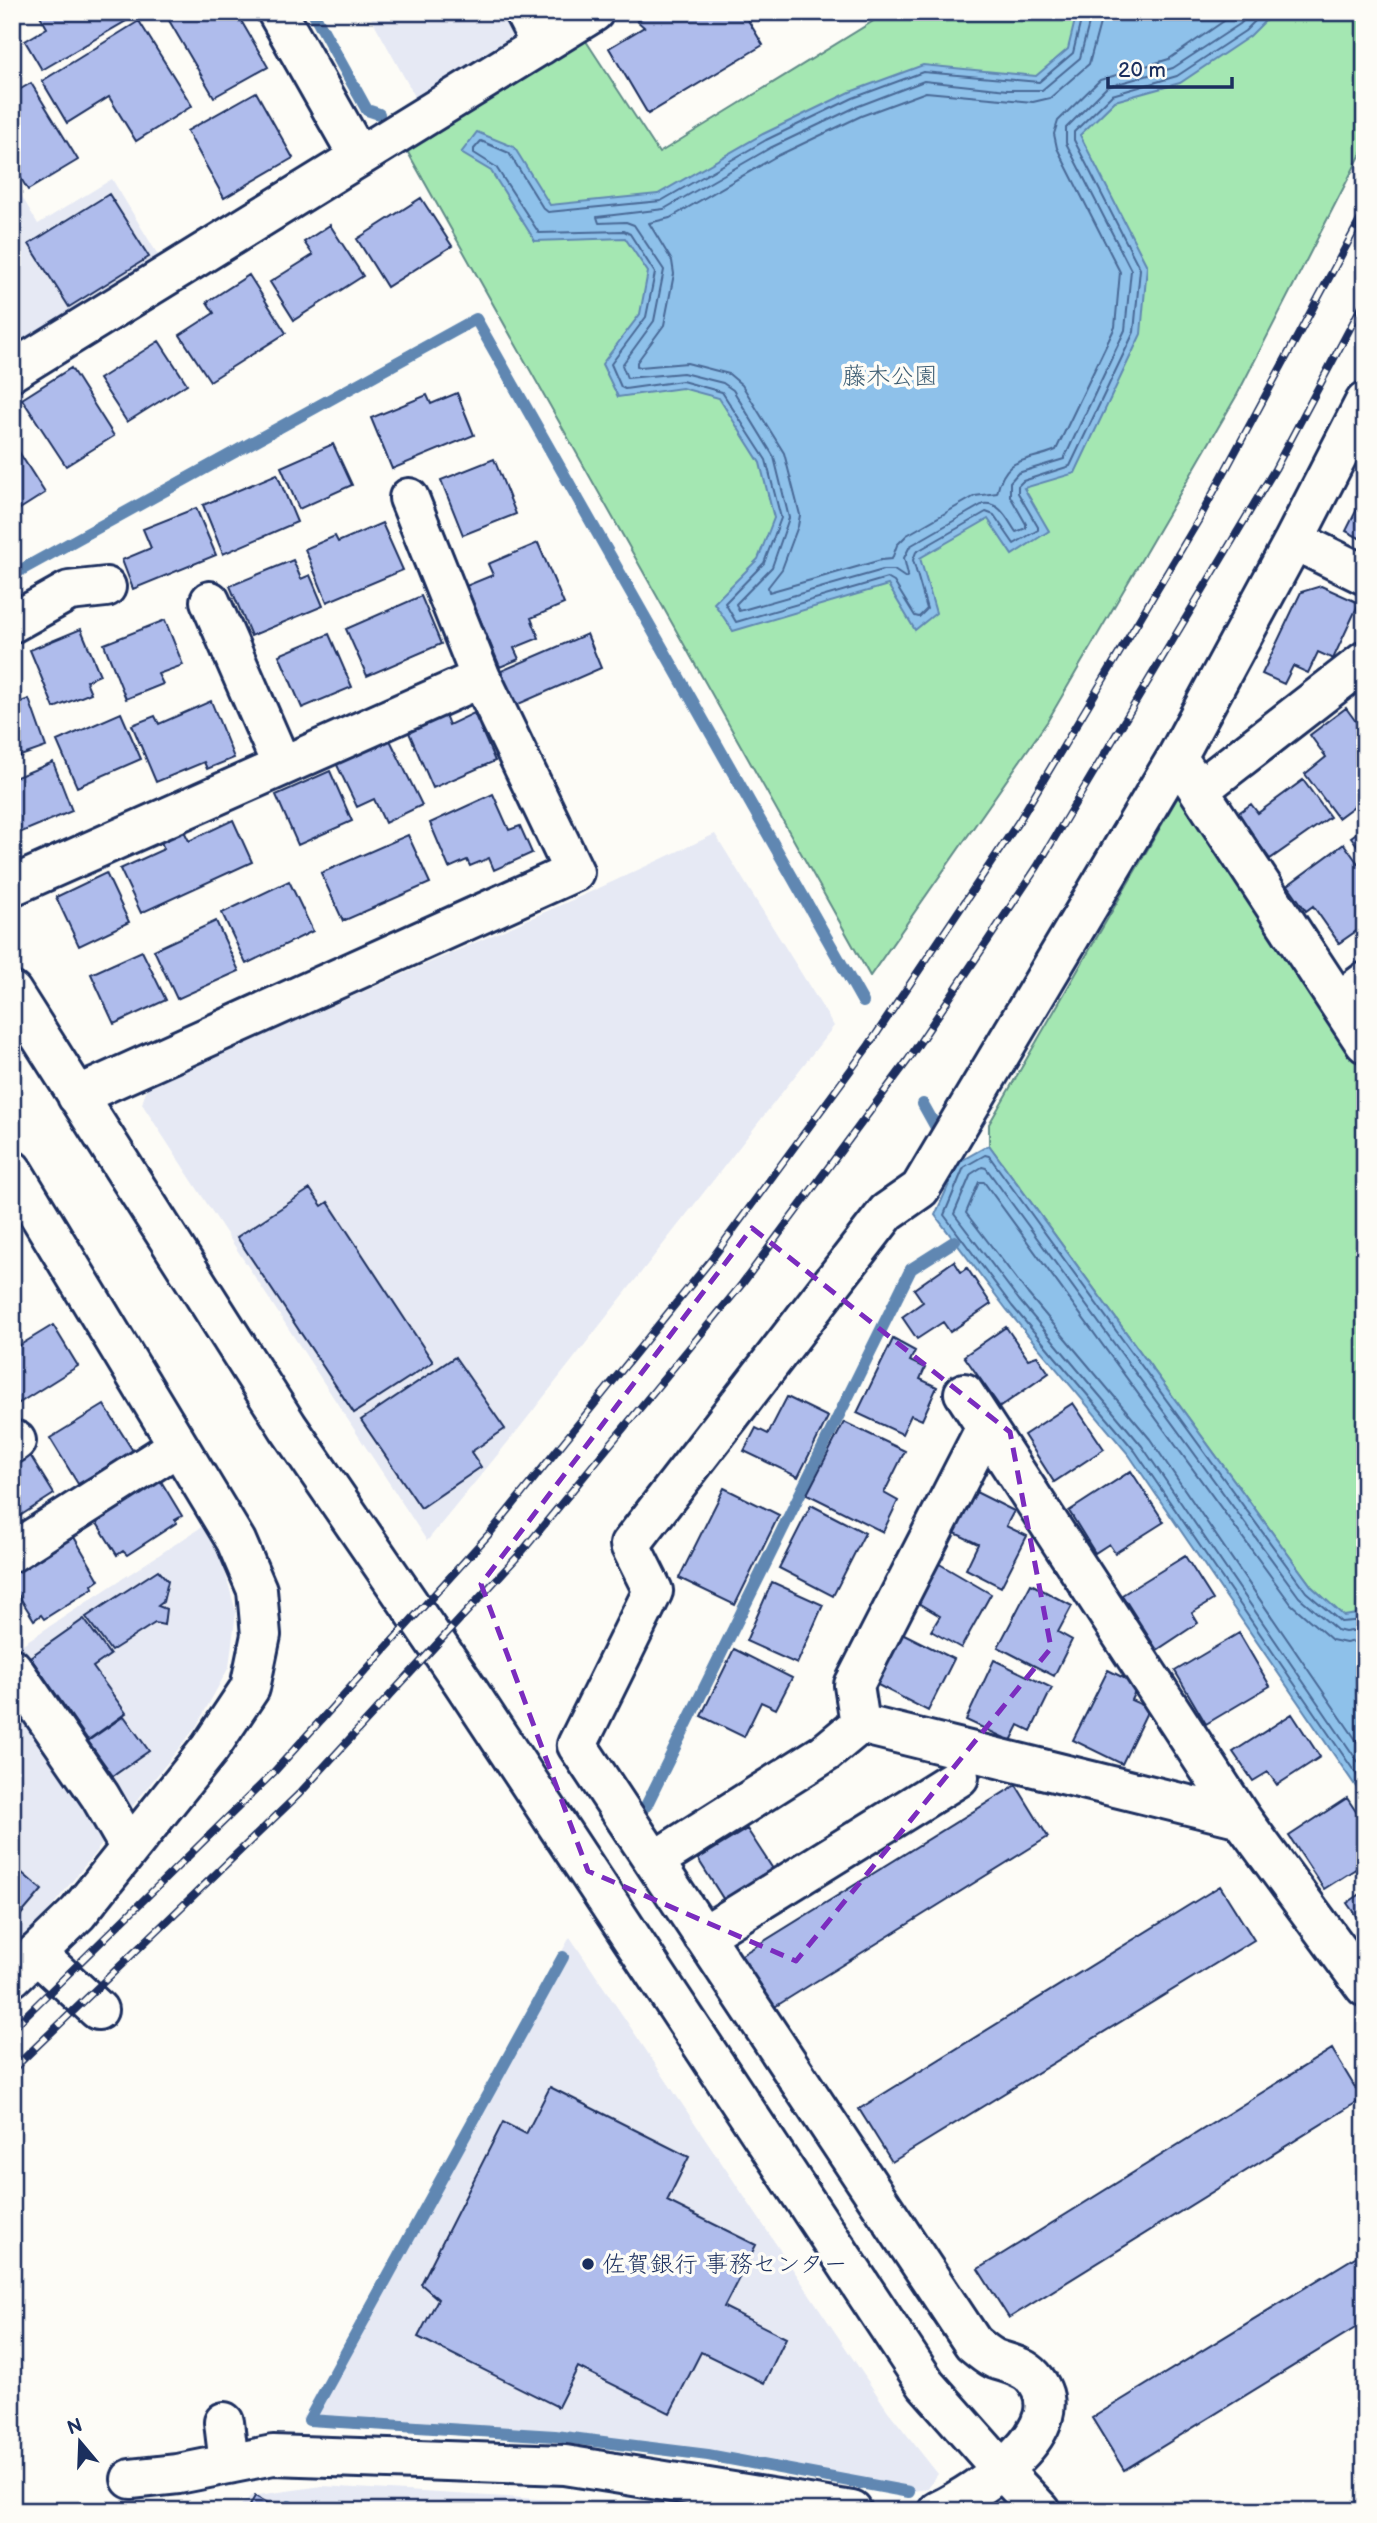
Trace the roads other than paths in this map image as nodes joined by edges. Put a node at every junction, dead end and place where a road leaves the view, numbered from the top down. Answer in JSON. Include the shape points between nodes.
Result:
{"nodes":[{"id":1,"x":276,"y":12,"type":"edge"},
{"id":2,"x":594,"y":12,"type":"edge"},
{"id":3,"x":533,"y":29,"type":"edge"},
{"id":4,"x":359,"y":157,"type":"junction"},
{"id":5,"x":12,"y":371,"type":"edge"},
{"id":6,"x":1365,"y":402,"type":"edge"},
{"id":7,"x":409,"y":498,"type":"dead end"},
{"id":8,"x":1294,"y":540,"type":"junction"},
{"id":9,"x":1365,"y":575,"type":"edge"},
{"id":10,"x":106,"y":587,"type":"dead end"},
{"id":11,"x":210,"y":601,"type":"dead end"},
{"id":12,"x":12,"y":623,"type":"edge"},
{"id":13,"x":1365,"y":661,"type":"edge"},
{"id":14,"x":481,"y":678,"type":"junction"},
{"id":15,"x":1177,"y":757,"type":"junction"},
{"id":16,"x":282,"y":766,"type":"junction"},
{"id":17,"x":1199,"y":790,"type":"junction"},
{"id":18,"x":12,"y":886,"type":"edge"},
{"id":19,"x":12,"y":992,"type":"edge"},
{"id":20,"x":1351,"y":992,"type":"edge"},
{"id":21,"x":1365,"y":1042,"type":"edge"},
{"id":22,"x":77,"y":1096,"type":"junction"},
{"id":23,"x":12,"y":1170,"type":"edge"},
{"id":24,"x":964,"y":1393,"type":"dead end"},
{"id":25,"x":986,"y":1427,"type":"junction"},
{"id":26,"x":178,"y":1446,"type":"junction"},
{"id":27,"x":12,"y":1552,"type":"edge"},
{"id":28,"x":12,"y":1668,"type":"edge"},
{"id":29,"x":860,"y":1724,"type":"junction"},
{"id":30,"x":959,"y":1777,"type":"dead end"},
{"id":31,"x":1241,"y":1818,"type":"junction"},
{"id":32,"x":131,"y":1847,"type":"junction"},
{"id":33,"x":654,"y":1861,"type":"junction"},
{"id":34,"x":704,"y":1936,"type":"junction"},
{"id":35,"x":24,"y":1965,"type":"edge"},
{"id":36,"x":1365,"y":1987,"type":"edge"},
{"id":37,"x":98,"y":2010,"type":"dead end"},
{"id":38,"x":224,"y":2422,"type":"dead end"},
{"id":39,"x":229,"y":2464,"type":"junction"},
{"id":40,"x":1001,"y":2469,"type":"junction"},
{"id":41,"x":131,"y":2479,"type":"dead end"},
{"id":42,"x":852,"y":2511,"type":"edge"},
{"id":43,"x":938,"y":2511,"type":"edge"},
{"id":44,"x":1041,"y":2511,"type":"edge"}],
"edges":[{"from":1,"to":4,"type":"street"},
{"from":2,"to":3,"type":"street"},
{"from":3,"to":4,"type":"street"},
{"from":4,"to":5,"type":"street"},
{"from":6,"to":8,"type":"street"},
{"from":7,"to":14,"type":"street"},
{"from":8,"to":9,"type":"street"},
{"from":8,"to":15,"type":"street"},
{"from":10,"to":12,"type":"street","via":[[69,591]]},
{"from":11,"to":16,"type":"street"},
{"from":13,"to":17,"type":"street"},
{"from":14,"to":16,"type":"street"},
{"from":14,"to":22,"type":"street","via":[[574,872]]},
{"from":15,"to":17,"type":"street"},
{"from":15,"to":33,"type":"street","via":[[920,1189],[887,1212],[630,1545],[653,1591],[577,1745]]},
{"from":16,"to":18,"type":"street"},
{"from":17,"to":20,"type":"street"},
{"from":19,"to":22,"type":"street"},
{"from":20,"to":21,"type":"street"},
{"from":22,"to":40,"type":"street","via":[[281,1415],[926,2384]]},
{"from":23,"to":26,"type":"street"},
{"from":24,"to":25,"type":"street"},
{"from":25,"to":29,"type":"street","via":[[854,1685]]},
{"from":25,"to":31,"type":"street"},
{"from":26,"to":27,"type":"street"},
{"from":26,"to":32,"type":"street","via":[[236,1541],[257,1590],[261,1634],[250,1688],[210,1748]]},
{"from":28,"to":32,"type":"street"},
{"from":29,"to":31,"type":"street"},
{"from":29,"to":33,"type":"street","via":[[825,1753]]},
{"from":30,"to":34,"type":"street"},
{"from":31,"to":36,"type":"street"},
{"from":32,"to":35,"type":"street","via":[[78,1913]]},
{"from":33,"to":34,"type":"street"},
{"from":34,"to":40,"type":"street","via":[[973,2343],[1034,2378],[1044,2397],[1045,2418],[1030,2443]]},
{"from":35,"to":37,"type":"street"},
{"from":38,"to":39,"type":"street"},
{"from":39,"to":41,"type":"street"},
{"from":39,"to":42,"type":"street","via":[[273,2455],[565,2465]]},
{"from":40,"to":43,"type":"street","via":[[968,2496]]},
{"from":40,"to":44,"type":"street"}]}
